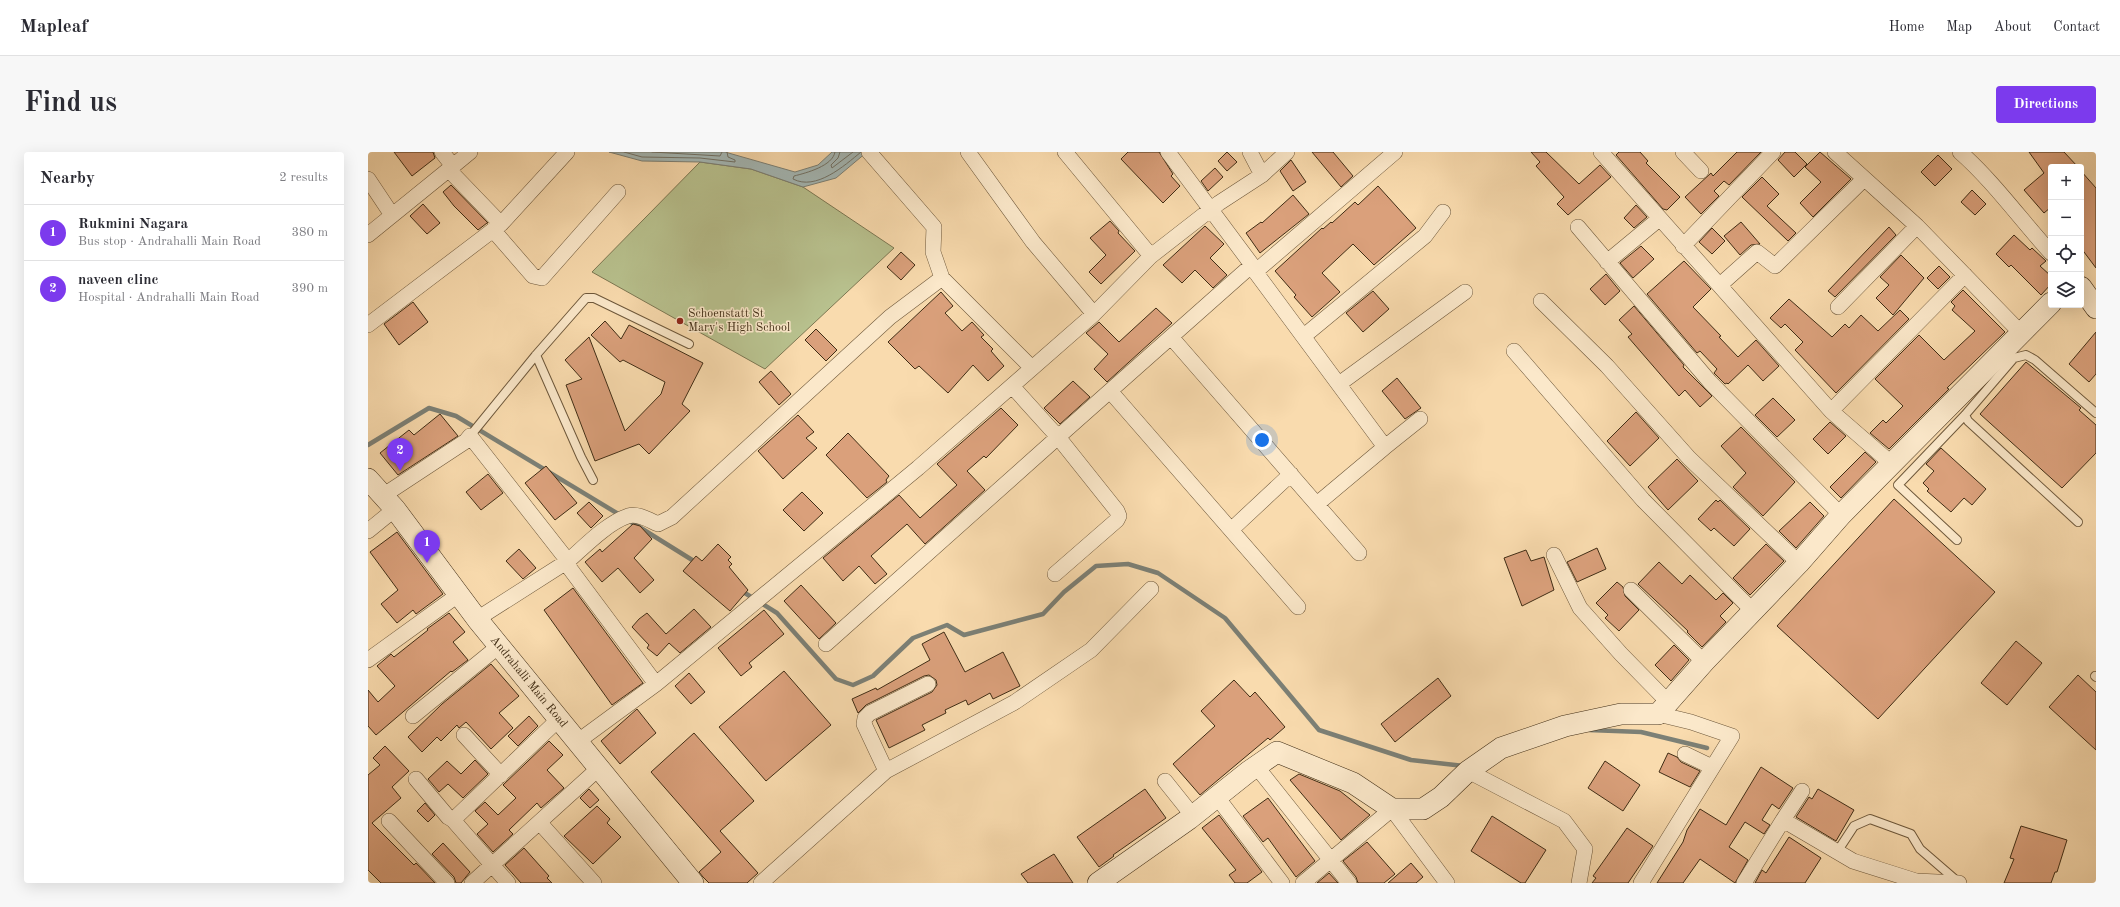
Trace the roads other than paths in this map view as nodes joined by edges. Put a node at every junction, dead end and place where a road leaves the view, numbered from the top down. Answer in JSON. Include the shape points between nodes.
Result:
{"nodes":[{"id":1,"x":442,"y":152,"type":"edge"},
{"id":2,"x":470,"y":152,"type":"edge"},
{"id":3,"x":567,"y":152,"type":"edge"},
{"id":4,"x":968,"y":152,"type":"edge"},
{"id":5,"x":1064,"y":152,"type":"edge"},
{"id":6,"x":1168,"y":152,"type":"edge"},
{"id":7,"x":1250,"y":152,"type":"edge"},
{"id":8,"x":1287,"y":152,"type":"edge"},
{"id":9,"x":1394,"y":152,"type":"edge"},
{"id":10,"x":1601,"y":152,"type":"edge"},
{"id":11,"x":1683,"y":152,"type":"edge"},
{"id":12,"x":1773,"y":152,"type":"edge"},
{"id":13,"x":1835,"y":152,"type":"edge"},
{"id":14,"x":1960,"y":152,"type":"edge"},
{"id":15,"x":876,"y":154,"type":"edge"},
{"id":16,"x":451,"y":168,"type":"junction"},
{"id":17,"x":1701,"y":171,"type":"dead end"},
{"id":18,"x":1262,"y":175,"type":"junction"},
{"id":19,"x":368,"y":179,"type":"edge"},
{"id":20,"x":1864,"y":179,"type":"junction"},
{"id":21,"x":618,"y":192,"type":"dead end"},
{"id":22,"x":1212,"y":209,"type":"junction"},
{"id":23,"x":1443,"y":212,"type":"dead end"},
{"id":24,"x":392,"y":215,"type":"junction"},
{"id":25,"x":1659,"y":219,"type":"junction"},
{"id":26,"x":1917,"y":226,"type":"junction"},
{"id":27,"x":497,"y":227,"type":"junction"},
{"id":28,"x":1578,"y":227,"type":"dead end"},
{"id":29,"x":368,"y":235,"type":"edge"},
{"id":30,"x":1683,"y":246,"type":"junction"},
{"id":31,"x":2048,"y":250,"type":"edge"},
{"id":32,"x":1151,"y":256,"type":"junction"},
{"id":33,"x":1607,"y":262,"type":"junction"},
{"id":34,"x":1253,"y":269,"type":"junction"},
{"id":35,"x":1965,"y":275,"type":"junction"},
{"id":36,"x":942,"y":278,"type":"junction"},
{"id":37,"x":1720,"y":285,"type":"junction"},
{"id":38,"x":2084,"y":291,"type":"edge"},
{"id":39,"x":1465,"y":292,"type":"dead end"},
{"id":40,"x":1542,"y":301,"type":"dead end"},
{"id":41,"x":1838,"y":306,"type":"dead end"},
{"id":42,"x":2048,"y":306,"type":"edge"},
{"id":43,"x":2096,"y":308,"type":"edge"},
{"id":44,"x":1094,"y":314,"type":"junction"},
{"id":45,"x":368,"y":325,"type":"edge"},
{"id":46,"x":2021,"y":333,"type":"junction"},
{"id":47,"x":1304,"y":336,"type":"junction"},
{"id":48,"x":1171,"y":337,"type":"junction"},
{"id":49,"x":689,"y":344,"type":"dead end"},
{"id":50,"x":1514,"y":351,"type":"dead end"},
{"id":51,"x":536,"y":355,"type":"junction"},
{"id":52,"x":1032,"y":368,"type":"junction"},
{"id":53,"x":1339,"y":384,"type":"junction"},
{"id":54,"x":1012,"y":386,"type":"junction"},
{"id":55,"x":1110,"y":391,"type":"junction"},
{"id":56,"x":1831,"y":411,"type":"junction"},
{"id":57,"x":2096,"y":413,"type":"edge"},
{"id":58,"x":1965,"y":415,"type":"junction"},
{"id":59,"x":1420,"y":419,"type":"dead end"},
{"id":60,"x":470,"y":436,"type":"junction"},
{"id":61,"x":1058,"y":438,"type":"junction"},
{"id":62,"x":1385,"y":447,"type":"junction"},
{"id":63,"x":1892,"y":464,"type":"junction"},
{"id":64,"x":1291,"y":474,"type":"junction"},
{"id":65,"x":368,"y":479,"type":"edge"},
{"id":66,"x":593,"y":480,"type":"dead end"},
{"id":67,"x":390,"y":502,"type":"junction"},
{"id":68,"x":1317,"y":504,"type":"junction"},
{"id":69,"x":1840,"y":515,"type":"junction"},
{"id":70,"x":2078,"y":522,"type":"dead end"},
{"id":71,"x":1231,"y":530,"type":"junction"},
{"id":72,"x":368,"y":531,"type":"edge"},
{"id":73,"x":1957,"y":540,"type":"dead end"},
{"id":74,"x":1359,"y":553,"type":"dead end"},
{"id":75,"x":1554,"y":555,"type":"dead end"},
{"id":76,"x":567,"y":562,"type":"junction"},
{"id":77,"x":1799,"y":563,"type":"junction"},
{"id":78,"x":1055,"y":574,"type":"dead end"},
{"id":79,"x":1151,"y":589,"type":"dead end"},
{"id":80,"x":1631,"y":590,"type":"dead end"},
{"id":81,"x":458,"y":595,"type":"junction"},
{"id":82,"x":1298,"y":607,"type":"dead end"},
{"id":83,"x":1752,"y":611,"type":"junction"},
{"id":84,"x":477,"y":620,"type":"junction"},
{"id":85,"x":826,"y":644,"type":"dead end"},
{"id":86,"x":499,"y":646,"type":"junction"},
{"id":87,"x":368,"y":660,"type":"edge"},
{"id":88,"x":1704,"y":662,"type":"junction"},
{"id":89,"x":656,"y":684,"type":"junction"},
{"id":90,"x":928,"y":684,"type":"dead end"},
{"id":91,"x":1663,"y":708,"type":"junction"},
{"id":92,"x":413,"y":716,"type":"dead end"},
{"id":93,"x":559,"y":719,"type":"junction"},
{"id":94,"x":464,"y":735,"type":"dead end"},
{"id":95,"x":577,"y":742,"type":"junction"},
{"id":96,"x":1685,"y":754,"type":"dead end"},
{"id":97,"x":1256,"y":766,"type":"junction"},
{"id":98,"x":1712,"y":767,"type":"junction"},
{"id":99,"x":598,"y":769,"type":"junction"},
{"id":100,"x":886,"y":771,"type":"junction"},
{"id":101,"x":1468,"y":771,"type":"junction"},
{"id":102,"x":502,"y":774,"type":"junction"},
{"id":103,"x":416,"y":779,"type":"dead end"},
{"id":104,"x":1165,"y":781,"type":"dead end"},
{"id":105,"x":1802,"y":791,"type":"dead end"},
{"id":106,"x":1217,"y":797,"type":"junction"},
{"id":107,"x":1392,"y":809,"type":"junction"},
{"id":108,"x":1193,"y":816,"type":"junction"},
{"id":109,"x":453,"y":820,"type":"junction"},
{"id":110,"x":1783,"y":820,"type":"junction"},
{"id":111,"x":389,"y":821,"type":"dead end"},
{"id":112,"x":540,"y":823,"type":"junction"},
{"id":113,"x":1837,"y":852,"type":"junction"},
{"id":114,"x":1331,"y":860,"type":"junction"},
{"id":115,"x":493,"y":865,"type":"junction"},
{"id":116,"x":1107,"y":881,"type":"edge"},
{"id":117,"x":1915,"y":882,"type":"edge"},
{"id":118,"x":1958,"y":882,"type":"edge"},
{"id":119,"x":447,"y":883,"type":"edge"},
{"id":120,"x":472,"y":883,"type":"edge"},
{"id":121,"x":508,"y":883,"type":"edge"},
{"id":122,"x":594,"y":883,"type":"edge"},
{"id":123,"x":693,"y":883,"type":"edge"},
{"id":124,"x":762,"y":883,"type":"edge"},
{"id":125,"x":1282,"y":883,"type":"edge"},
{"id":126,"x":1303,"y":883,"type":"edge"},
{"id":127,"x":1349,"y":883,"type":"edge"},
{"id":128,"x":1447,"y":883,"type":"edge"},
{"id":129,"x":1579,"y":883,"type":"edge"},
{"id":130,"x":1641,"y":883,"type":"edge"},
{"id":131,"x":1744,"y":883,"type":"edge"}],
"edges":[{"from":1,"to":16,"type":"street"},
{"from":2,"to":16,"type":"street"},
{"from":3,"to":27,"type":"street"},
{"from":4,"to":44,"type":"street","via":[[1033,242]]},
{"from":5,"to":32,"type":"street"},
{"from":6,"to":22,"type":"street"},
{"from":7,"to":18,"type":"street"},
{"from":8,"to":18,"type":"street"},
{"from":9,"to":34,"type":"street"},
{"from":10,"to":25,"type":"street"},
{"from":11,"to":17,"type":"street"},
{"from":12,"to":30,"type":"street"},
{"from":13,"to":20,"type":"street"},
{"from":14,"to":31,"type":"street","via":[[1977,167]]},
{"from":15,"to":36,"type":"street","via":[[934,227],[933,252]]},
{"from":16,"to":24,"type":"street"},
{"from":16,"to":27,"type":"street"},
{"from":18,"to":22,"type":"street"},
{"from":19,"to":24,"type":"street"},
{"from":20,"to":26,"type":"street"},
{"from":20,"to":37,"type":"street","via":[[1775,266],[1757,252]]},
{"from":21,"to":27,"type":"street","via":[[542,278],[533,276]]},
{"from":22,"to":32,"type":"street"},
{"from":22,"to":34,"type":"street"},
{"from":23,"to":47,"type":"street","via":[[1424,236]]},
{"from":24,"to":29,"type":"street"},
{"from":25,"to":30,"type":"street"},
{"from":25,"to":33,"type":"street"},
{"from":26,"to":35,"type":"street"},
{"from":26,"to":41,"type":"street"},
{"from":27,"to":45,"type":"street"},
{"from":28,"to":33,"type":"street"},
{"from":30,"to":37,"type":"street"},
{"from":32,"to":44,"type":"street"},
{"from":33,"to":69,"type":"street","via":[[1710,382]]},
{"from":34,"to":47,"type":"street"},
{"from":34,"to":48,"type":"street"},
{"from":35,"to":46,"type":"street"},
{"from":35,"to":56,"type":"street"},
{"from":36,"to":52,"type":"street"},
{"from":36,"to":76,"type":"street","via":[[890,317],[672,517],[658,524],[644,517],[629,516],[607,528]]},
{"from":37,"to":56,"type":"street"},
{"from":38,"to":43,"type":"street"},
{"from":39,"to":53,"type":"street"},
{"from":40,"to":77,"type":"street","via":[[1607,366],[1690,458]]},
{"from":42,"to":46,"type":"street"},
{"from":44,"to":52,"type":"street"},
{"from":46,"to":63,"type":"street"},
{"from":47,"to":53,"type":"street"},
{"from":48,"to":55,"type":"street"},
{"from":48,"to":64,"type":"street"},
{"from":49,"to":51,"type":"lane","via":[[594,298],[586,298]]},
{"from":50,"to":83,"type":"street","via":[[1643,500]]},
{"from":51,"to":60,"type":"lane"},
{"from":51,"to":66,"type":"lane","via":[[580,457]]},
{"from":52,"to":54,"type":"street"},
{"from":53,"to":62,"type":"street"},
{"from":54,"to":61,"type":"street"},
{"from":54,"to":89,"type":"street","via":[[918,468]]},
{"from":55,"to":61,"type":"street"},
{"from":55,"to":71,"type":"street"},
{"from":56,"to":63,"type":"street"},
{"from":57,"to":58,"type":"lane","via":[[2026,355],[2014,358]]},
{"from":58,"to":70,"type":"lane","via":[[1968,421]]},
{"from":58,"to":73,"type":"lane","via":[[1898,485]]},
{"from":59,"to":62,"type":"street"},
{"from":60,"to":67,"type":"street"},
{"from":60,"to":76,"type":"street"},
{"from":61,"to":78,"type":"street","via":[[1119,516]]},
{"from":61,"to":85,"type":"street"},
{"from":62,"to":68,"type":"street"},
{"from":63,"to":69,"type":"street"},
{"from":64,"to":68,"type":"street"},
{"from":64,"to":71,"type":"street"},
{"from":65,"to":67,"type":"street","name":"Andrahalli Main Road"},
{"from":67,"to":72,"type":"street"},
{"from":67,"to":81,"type":"street","name":"Andrahalli Main Road"},
{"from":68,"to":74,"type":"street"},
{"from":69,"to":77,"type":"street"},
{"from":71,"to":82,"type":"street"},
{"from":75,"to":91,"type":"street","via":[[1580,608],[1621,654]]},
{"from":76,"to":84,"type":"street"},
{"from":76,"to":89,"type":"street"},
{"from":77,"to":83,"type":"street"},
{"from":79,"to":100,"type":"street","via":[[1091,650],[1015,702]]},
{"from":80,"to":88,"type":"street"},
{"from":81,"to":84,"type":"street","name":"Andrahalli Main Road"},
{"from":81,"to":87,"type":"street"},
{"from":83,"to":88,"type":"street"},
{"from":84,"to":86,"type":"street","name":"Andrahalli Main Road"},
{"from":86,"to":92,"type":"street"},
{"from":86,"to":93,"type":"street","name":"Andrahalli Main Road"},
{"from":88,"to":91,"type":"street"},
{"from":89,"to":95,"type":"street"},
{"from":90,"to":100,"type":"street","via":[[870,713],[866,718],[864,724]]},
{"from":91,"to":98,"type":"street","via":[[1691,722],[1732,736]]},
{"from":91,"to":101,"type":"street","via":[[1565,726],[1501,748]]},
{"from":93,"to":95,"type":"street","name":"Andrahalli Main Road"},
{"from":93,"to":102,"type":"street"},
{"from":94,"to":102,"type":"street"},
{"from":95,"to":99,"type":"street","name":"Andrahalli Main Road"},
{"from":96,"to":98,"type":"street"},
{"from":97,"to":106,"type":"street"},
{"from":97,"to":107,"type":"street","via":[[1277,752],[1353,783]]},
{"from":97,"to":114,"type":"street"},
{"from":98,"to":130,"type":"street"},
{"from":99,"to":112,"type":"street"},
{"from":99,"to":123,"type":"street","name":"Andrahalli Main Road"},
{"from":100,"to":124,"type":"street"},
{"from":101,"to":107,"type":"street","via":[[1423,809]]},
{"from":101,"to":129,"type":"street","via":[[1564,820],[1585,849]]},
{"from":102,"to":109,"type":"street"},
{"from":103,"to":109,"type":"street"},
{"from":104,"to":108,"type":"street"},
{"from":105,"to":110,"type":"street"},
{"from":106,"to":108,"type":"street"},
{"from":106,"to":125,"type":"street"},
{"from":107,"to":114,"type":"street"},
{"from":107,"to":128,"type":"street"},
{"from":108,"to":116,"type":"street"},
{"from":109,"to":115,"type":"street"},
{"from":110,"to":113,"type":"street"},
{"from":110,"to":131,"type":"street"},
{"from":111,"to":119,"type":"street"},
{"from":112,"to":115,"type":"street"},
{"from":112,"to":122,"type":"street"},
{"from":113,"to":117,"type":"street","via":[[1853,861]]},
{"from":113,"to":118,"type":"lane","via":[[1854,826],[1870,819],[1911,834],[1920,849]]},
{"from":114,"to":126,"type":"street"},
{"from":114,"to":127,"type":"street"},
{"from":115,"to":120,"type":"street"},
{"from":115,"to":121,"type":"street"},
{"from":117,"to":118,"type":"street"}]}
